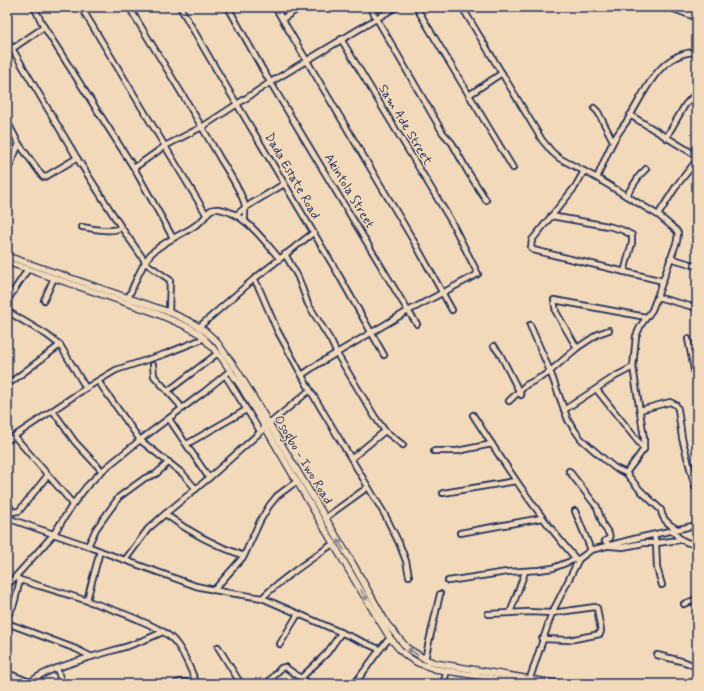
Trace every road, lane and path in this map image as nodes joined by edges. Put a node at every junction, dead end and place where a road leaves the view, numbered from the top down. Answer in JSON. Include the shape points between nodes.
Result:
{"nodes":[{"id":1,"x":34,"y":7,"type":"edge"},
{"id":2,"x":81,"y":7,"type":"edge"},
{"id":3,"x":129,"y":7,"type":"edge"},
{"id":4,"x":180,"y":7,"type":"edge"},
{"id":5,"x":228,"y":7,"type":"edge"},
{"id":6,"x":275,"y":7,"type":"edge"},
{"id":7,"x":301,"y":7,"type":"edge"},
{"id":8,"x":370,"y":7,"type":"edge"},
{"id":9,"x":396,"y":7,"type":"edge"},
{"id":10,"x":416,"y":7,"type":"edge"},
{"id":11,"x":462,"y":7,"type":"edge"},
{"id":12,"x":670,"y":7,"type":"edge"},
{"id":13,"x":692,"y":7,"type":"edge"},
{"id":14,"x":697,"y":9,"type":"edge"},
{"id":15,"x":697,"y":17,"type":"edge"},
{"id":16,"x":376,"y":18,"type":"junction"},
{"id":17,"x":282,"y":19,"type":"junction"},
{"id":18,"x":44,"y":27,"type":"junction"},
{"id":19,"x":341,"y":39,"type":"junction"},
{"id":20,"x":7,"y":40,"type":"edge"},
{"id":21,"x":12,"y":49,"type":"junction"},
{"id":22,"x":697,"y":52,"type":"edge"},
{"id":23,"x":306,"y":61,"type":"junction"},
{"id":24,"x":502,"y":73,"type":"junction"},
{"id":25,"x":271,"y":82,"type":"junction"},
{"id":26,"x":697,"y":92,"type":"edge"},
{"id":27,"x":468,"y":95,"type":"junction"},
{"id":28,"x":237,"y":105,"type":"junction"},
{"id":29,"x":594,"y":108,"type":"dead end"},
{"id":30,"x":630,"y":116,"type":"junction"},
{"id":31,"x":8,"y":123,"type":"edge"},
{"id":32,"x":202,"y":127,"type":"junction"},
{"id":33,"x":666,"y":138,"type":"junction"},
{"id":34,"x":613,"y":141,"type":"junction"},
{"id":35,"x":19,"y":144,"type":"junction"},
{"id":36,"x":165,"y":146,"type":"junction"},
{"id":37,"x":697,"y":156,"type":"edge"},
{"id":38,"x":77,"y":158,"type":"junction"},
{"id":39,"x":697,"y":160,"type":"edge"},
{"id":40,"x":134,"y":168,"type":"junction"},
{"id":41,"x":513,"y":168,"type":"dead end"},
{"id":42,"x":646,"y":169,"type":"dead end"},
{"id":43,"x":584,"y":171,"type":"junction"},
{"id":44,"x":7,"y":172,"type":"edge"},
{"id":45,"x":597,"y":178,"type":"junction"},
{"id":46,"x":284,"y":184,"type":"junction"},
{"id":47,"x":626,"y":196,"type":"junction"},
{"id":48,"x":486,"y":200,"type":"dead end"},
{"id":49,"x":246,"y":207,"type":"junction"},
{"id":50,"x":206,"y":214,"type":"junction"},
{"id":51,"x":236,"y":215,"type":"junction"},
{"id":52,"x":658,"y":215,"type":"junction"},
{"id":53,"x":551,"y":216,"type":"junction"},
{"id":54,"x":245,"y":221,"type":"junction"},
{"id":55,"x":82,"y":227,"type":"dead end"},
{"id":56,"x":120,"y":227,"type":"junction"},
{"id":57,"x":313,"y":233,"type":"junction"},
{"id":58,"x":173,"y":238,"type":"junction"},
{"id":59,"x":285,"y":254,"type":"junction"},
{"id":60,"x":7,"y":256,"type":"edge"},
{"id":61,"x":279,"y":258,"type":"junction"},
{"id":62,"x":670,"y":258,"type":"junction"},
{"id":63,"x":7,"y":262,"type":"edge"},
{"id":64,"x":145,"y":262,"type":"junction"},
{"id":65,"x":697,"y":266,"type":"edge"},
{"id":66,"x":28,"y":269,"type":"junction"},
{"id":67,"x":624,"y":272,"type":"junction"},
{"id":68,"x":54,"y":278,"type":"junction"},
{"id":69,"x":254,"y":279,"type":"junction"},
{"id":70,"x":662,"y":281,"type":"junction"},
{"id":71,"x":443,"y":292,"type":"junction"},
{"id":72,"x":657,"y":297,"type":"junction"},
{"id":73,"x":128,"y":298,"type":"junction"},
{"id":74,"x":44,"y":300,"type":"dead end"},
{"id":75,"x":7,"y":301,"type":"edge"},
{"id":76,"x":697,"y":308,"type":"edge"},
{"id":77,"x":452,"y":310,"type":"dead end"},
{"id":78,"x":7,"y":311,"type":"edge"},
{"id":79,"x":408,"y":311,"type":"junction"},
{"id":80,"x":169,"y":312,"type":"junction"},
{"id":81,"x":646,"y":316,"type":"junction"},
{"id":82,"x":417,"y":324,"type":"dead end"},
{"id":83,"x":530,"y":325,"type":"dead end"},
{"id":84,"x":199,"y":326,"type":"junction"},
{"id":85,"x":609,"y":330,"type":"dead end"},
{"id":86,"x":371,"y":333,"type":"junction"},
{"id":87,"x":205,"y":338,"type":"junction"},
{"id":88,"x":688,"y":338,"type":"dead end"},
{"id":89,"x":60,"y":345,"type":"junction"},
{"id":90,"x":494,"y":346,"type":"dead end"},
{"id":91,"x":577,"y":348,"type":"junction"},
{"id":92,"x":218,"y":353,"type":"junction"},
{"id":93,"x":337,"y":354,"type":"junction"},
{"id":94,"x":384,"y":355,"type":"dead end"},
{"id":95,"x":153,"y":365,"type":"dead end"},
{"id":96,"x":633,"y":367,"type":"junction"},
{"id":97,"x":231,"y":370,"type":"junction"},
{"id":98,"x":550,"y":371,"type":"junction"},
{"id":99,"x":225,"y":375,"type":"junction"},
{"id":100,"x":302,"y":375,"type":"junction"},
{"id":101,"x":98,"y":381,"type":"junction"},
{"id":102,"x":7,"y":385,"type":"edge"},
{"id":103,"x":697,"y":385,"type":"edge"},
{"id":104,"x":86,"y":388,"type":"junction"},
{"id":105,"x":310,"y":390,"type":"junction"},
{"id":106,"x":596,"y":390,"type":"junction"},
{"id":107,"x":168,"y":391,"type":"junction"},
{"id":108,"x":520,"y":393,"type":"junction"},
{"id":109,"x":508,"y":401,"type":"dead end"},
{"id":110,"x":182,"y":409,"type":"junction"},
{"id":111,"x":246,"y":410,"type":"junction"},
{"id":112,"x":564,"y":410,"type":"junction"},
{"id":113,"x":640,"y":410,"type":"junction"},
{"id":114,"x":53,"y":411,"type":"junction"},
{"id":115,"x":473,"y":415,"type":"dead end"},
{"id":116,"x":169,"y":419,"type":"junction"},
{"id":117,"x":267,"y":426,"type":"junction"},
{"id":118,"x":385,"y":431,"type":"junction"},
{"id":119,"x":260,"y":432,"type":"junction"},
{"id":120,"x":15,"y":437,"type":"junction"},
{"id":121,"x":140,"y":440,"type":"junction"},
{"id":122,"x":7,"y":441,"type":"edge"},
{"id":123,"x":186,"y":444,"type":"junction"},
{"id":124,"x":492,"y":444,"type":"junction"},
{"id":125,"x":403,"y":445,"type":"dead end"},
{"id":126,"x":644,"y":449,"type":"junction"},
{"id":127,"x":434,"y":451,"type":"dead end"},
{"id":128,"x":352,"y":458,"type":"junction"},
{"id":129,"x":169,"y":462,"type":"junction"},
{"id":130,"x":102,"y":471,"type":"junction"},
{"id":131,"x":569,"y":471,"type":"dead end"},
{"id":132,"x":626,"y":473,"type":"junction"},
{"id":133,"x":48,"y":475,"type":"junction"},
{"id":134,"x":209,"y":478,"type":"junction"},
{"id":135,"x":297,"y":481,"type":"junction"},
{"id":136,"x":516,"y":481,"type":"junction"},
{"id":137,"x":368,"y":487,"type":"junction"},
{"id":138,"x":695,"y":487,"type":"dead end"},
{"id":139,"x":196,"y":489,"type":"junction"},
{"id":140,"x":443,"y":494,"type":"dead end"},
{"id":141,"x":7,"y":500,"type":"edge"},
{"id":142,"x":73,"y":504,"type":"junction"},
{"id":143,"x":575,"y":511,"type":"dead end"},
{"id":144,"x":12,"y":512,"type":"junction"},
{"id":145,"x":165,"y":514,"type":"junction"},
{"id":146,"x":325,"y":518,"type":"junction"},
{"id":147,"x":542,"y":518,"type":"junction"},
{"id":148,"x":8,"y":520,"type":"edge"},
{"id":149,"x":668,"y":524,"type":"junction"},
{"id":150,"x":697,"y":525,"type":"edge"},
{"id":151,"x":672,"y":531,"type":"junction"},
{"id":152,"x":460,"y":533,"type":"dead end"},
{"id":153,"x":53,"y":535,"type":"junction"},
{"id":154,"x":654,"y":535,"type":"junction"},
{"id":155,"x":680,"y":540,"type":"junction"},
{"id":156,"x":334,"y":543,"type":"junction"},
{"id":157,"x":656,"y":543,"type":"junction"},
{"id":158,"x":697,"y":544,"type":"edge"},
{"id":159,"x":88,"y":546,"type":"junction"},
{"id":160,"x":610,"y":546,"type":"junction"},
{"id":161,"x":591,"y":550,"type":"junction"},
{"id":162,"x":100,"y":552,"type":"junction"},
{"id":163,"x":244,"y":556,"type":"junction"},
{"id":164,"x":578,"y":559,"type":"junction"},
{"id":165,"x":125,"y":560,"type":"junction"},
{"id":166,"x":525,"y":572,"type":"junction"},
{"id":167,"x":409,"y":576,"type":"dead end"},
{"id":168,"x":18,"y":579,"type":"junction"},
{"id":169,"x":448,"y":581,"type":"dead end"},
{"id":170,"x":662,"y":585,"type":"dead end"},
{"id":171,"x":7,"y":586,"type":"edge"},
{"id":172,"x":214,"y":590,"type":"junction"},
{"id":173,"x":440,"y":594,"type":"dead end"},
{"id":174,"x":262,"y":598,"type":"junction"},
{"id":175,"x":697,"y":599,"type":"edge"},
{"id":176,"x":87,"y":600,"type":"junction"},
{"id":177,"x":684,"y":604,"type":"dead end"},
{"id":178,"x":510,"y":613,"type":"junction"},
{"id":179,"x":298,"y":614,"type":"junction"},
{"id":180,"x":488,"y":614,"type":"dead end"},
{"id":181,"x":552,"y":614,"type":"junction"},
{"id":182,"x":7,"y":618,"type":"edge"},
{"id":183,"x":7,"y":623,"type":"edge"},
{"id":184,"x":162,"y":632,"type":"junction"},
{"id":185,"x":341,"y":632,"type":"junction"},
{"id":186,"x":390,"y":638,"type":"junction"},
{"id":187,"x":542,"y":639,"type":"junction"},
{"id":188,"x":280,"y":644,"type":"dead end"},
{"id":189,"x":218,"y":647,"type":"dead end"},
{"id":190,"x":379,"y":649,"type":"junction"},
{"id":191,"x":657,"y":654,"type":"dead end"},
{"id":192,"x":90,"y":656,"type":"junction"},
{"id":193,"x":425,"y":659,"type":"junction"},
{"id":194,"x":697,"y":667,"type":"edge"},
{"id":195,"x":58,"y":668,"type":"junction"},
{"id":196,"x":447,"y":671,"type":"junction"},
{"id":197,"x":7,"y":673,"type":"edge"},
{"id":198,"x":487,"y":677,"type":"junction"},
{"id":199,"x":194,"y":678,"type":"junction"},
{"id":200,"x":301,"y":678,"type":"junction"},
{"id":201,"x":529,"y":682,"type":"edge"},
{"id":202,"x":30,"y":683,"type":"edge"},
{"id":203,"x":185,"y":683,"type":"edge"},
{"id":204,"x":62,"y":684,"type":"edge"},
{"id":205,"x":175,"y":684,"type":"edge"},
{"id":206,"x":197,"y":684,"type":"edge"},
{"id":207,"x":240,"y":684,"type":"edge"},
{"id":208,"x":267,"y":684,"type":"edge"},
{"id":209,"x":309,"y":684,"type":"edge"},
{"id":210,"x":354,"y":684,"type":"edge"},
{"id":211,"x":443,"y":684,"type":"edge"},
{"id":212,"x":486,"y":684,"type":"edge"},
{"id":213,"x":560,"y":684,"type":"edge"}],
"edges":[{"from":1,"to":18,"type":"street"},
{"from":2,"to":36,"type":"street"},
{"from":3,"to":32,"type":"street"},
{"from":4,"to":28,"type":"street","name":"Dada Estate Road"},
{"from":5,"to":25,"type":"street","name":"Akintola Street"},
{"from":6,"to":17,"type":"street"},
{"from":7,"to":17,"type":"street"},
{"from":8,"to":16,"type":"street"},
{"from":9,"to":16,"type":"street"},
{"from":10,"to":27,"type":"street"},
{"from":11,"to":24,"type":"street"},
{"from":12,"to":15,"type":"highway"},
{"from":13,"to":14,"type":"highway"},
{"from":16,"to":19,"type":"street"},
{"from":16,"to":48,"type":"street","via":[[443,133],[452,143]]},
{"from":17,"to":23,"type":"street"},
{"from":18,"to":21,"type":"street"},
{"from":18,"to":40,"type":"street"},
{"from":19,"to":23,"type":"street"},
{"from":19,"to":71,"type":"street","name":"Sam Ade Street","via":[[450,221],[478,274]]},
{"from":20,"to":21,"type":"street"},
{"from":21,"to":38,"type":"street"},
{"from":22,"to":30,"type":"street","via":[[676,56],[661,68]]},
{"from":23,"to":25,"type":"street"},
{"from":23,"to":71,"type":"street"},
{"from":24,"to":27,"type":"street"},
{"from":24,"to":43,"type":"street","via":[[542,140],[552,152]]},
{"from":25,"to":28,"type":"street"},
{"from":25,"to":79,"type":"street","name":"Akintola Street"},
{"from":26,"to":33,"type":"street","via":[[685,104]]},
{"from":27,"to":41,"type":"street"},
{"from":28,"to":32,"type":"street"},
{"from":28,"to":46,"type":"street","name":"Dada Estate Road"},
{"from":29,"to":34,"type":"street"},
{"from":30,"to":33,"type":"street"},
{"from":30,"to":34,"type":"street"},
{"from":31,"to":35,"type":"street"},
{"from":32,"to":36,"type":"street"},
{"from":32,"to":49,"type":"street"},
{"from":33,"to":37,"type":"street"},
{"from":34,"to":45,"type":"street"},
{"from":35,"to":38,"type":"street","via":[[45,177]]},
{"from":35,"to":44,"type":"street"},
{"from":36,"to":40,"type":"street"},
{"from":36,"to":50,"type":"street"},
{"from":38,"to":56,"type":"street"},
{"from":39,"to":52,"type":"street"},
{"from":40,"to":58,"type":"street"},
{"from":42,"to":47,"type":"street"},
{"from":43,"to":45,"type":"street"},
{"from":43,"to":53,"type":"street","via":[[575,187]]},
{"from":45,"to":47,"type":"street"},
{"from":46,"to":49,"type":"street"},
{"from":46,"to":57,"type":"street","name":"Dada Estate Road"},
{"from":47,"to":52,"type":"street"},
{"from":49,"to":51,"type":"street"},
{"from":49,"to":54,"type":"street"},
{"from":50,"to":51,"type":"street","via":[[218,209]]},
{"from":50,"to":58,"type":"street","via":[[193,228]]},
{"from":51,"to":54,"type":"street"},
{"from":52,"to":62,"type":"street","via":[[678,233]]},
{"from":53,"to":67,"type":"street","via":[[608,226],[632,235]]},
{"from":53,"to":67,"type":"street","via":[[532,240],[530,245],[533,250]]},
{"from":54,"to":61,"type":"street"},
{"from":55,"to":56,"type":"street","via":[[107,230]]},
{"from":56,"to":64,"type":"street"},
{"from":57,"to":59,"type":"street"},
{"from":57,"to":86,"type":"street","name":"Dada Estate Road"},
{"from":58,"to":64,"type":"street","via":[[151,254]]},
{"from":59,"to":61,"type":"street"},
{"from":59,"to":93,"type":"street","via":[[298,277],[308,304]]},
{"from":60,"to":73,"type":"main road","name":"Osogbo - Iwo Road"},
{"from":61,"to":69,"type":"street"},
{"from":62,"to":65,"type":"street"},
{"from":62,"to":70,"type":"street"},
{"from":63,"to":66,"type":"main road","name":"Osogbo - Iwo Road"},
{"from":64,"to":73,"type":"street"},
{"from":64,"to":80,"type":"street","via":[[170,280]]},
{"from":66,"to":68,"type":"main road","name":"Osogbo - Iwo Road"},
{"from":66,"to":75,"type":"street"},
{"from":67,"to":70,"type":"street"},
{"from":68,"to":74,"type":"street"},
{"from":68,"to":87,"type":"main road","name":"Osogbo - Iwo Road","via":[[170,319]]},
{"from":69,"to":84,"type":"street"},
{"from":69,"to":100,"type":"street","via":[[277,330]]},
{"from":70,"to":72,"type":"street"},
{"from":71,"to":77,"type":"street"},
{"from":71,"to":79,"type":"street"},
{"from":72,"to":76,"type":"street"},
{"from":72,"to":81,"type":"street","via":[[652,310]]},
{"from":73,"to":80,"type":"main road","name":"Osogbo - Iwo Road"},
{"from":78,"to":89,"type":"street"},
{"from":79,"to":82,"type":"street","name":"Akintola Street"},
{"from":79,"to":86,"type":"street"},
{"from":80,"to":84,"type":"main road","name":"Osogbo - Iwo Road"},
{"from":81,"to":91,"type":"street","via":[[554,300],[556,312]]},
{"from":81,"to":96,"type":"street","via":[[636,336]]},
{"from":83,"to":98,"type":"street"},
{"from":84,"to":117,"type":"main road","name":"Osogbo - Iwo Road","via":[[226,353]]},
{"from":85,"to":91,"type":"street"},
{"from":86,"to":93,"type":"street"},
{"from":86,"to":94,"type":"street","name":"Dada Estate Road"},
{"from":87,"to":92,"type":"main road","name":"Osogbo - Iwo Road"},
{"from":87,"to":101,"type":"street","via":[[116,370]]},
{"from":88,"to":103,"type":"street"},
{"from":89,"to":102,"type":"street"},
{"from":89,"to":104,"type":"street"},
{"from":90,"to":108,"type":"street"},
{"from":91,"to":98,"type":"street"},
{"from":92,"to":97,"type":"main road","name":"Osogbo - Iwo Road"},
{"from":92,"to":107,"type":"street"},
{"from":93,"to":100,"type":"street"},
{"from":93,"to":118,"type":"street"},
{"from":95,"to":107,"type":"street","via":[[154,376]]},
{"from":96,"to":106,"type":"street"},
{"from":96,"to":113,"type":"street"},
{"from":97,"to":99,"type":"street"},
{"from":97,"to":117,"type":"main road","name":"Osogbo - Iwo Road"},
{"from":98,"to":108,"type":"street","via":[[526,385]]},
{"from":98,"to":112,"type":"street"},
{"from":99,"to":110,"type":"street"},
{"from":99,"to":111,"type":"street"},
{"from":100,"to":105,"type":"street"},
{"from":101,"to":104,"type":"street"},
{"from":101,"to":121,"type":"street"},
{"from":104,"to":114,"type":"street"},
{"from":105,"to":117,"type":"street"},
{"from":105,"to":128,"type":"street"},
{"from":106,"to":112,"type":"street"},
{"from":106,"to":126,"type":"street"},
{"from":107,"to":110,"type":"street"},
{"from":108,"to":109,"type":"street"},
{"from":110,"to":116,"type":"street"},
{"from":111,"to":119,"type":"street"},
{"from":111,"to":123,"type":"street"},
{"from":112,"to":132,"type":"street","via":[[581,439],[604,460]]},
{"from":113,"to":126,"type":"street"},
{"from":113,"to":138,"type":"street","via":[[670,402],[676,405]]},
{"from":114,"to":120,"type":"street"},
{"from":114,"to":130,"type":"street","via":[[75,442]]},
{"from":115,"to":124,"type":"street"},
{"from":116,"to":121,"type":"street"},
{"from":116,"to":123,"type":"street"},
{"from":117,"to":119,"type":"street"},
{"from":117,"to":135,"type":"main road","name":"Osogbo - Iwo Road"},
{"from":117,"to":146,"type":"main road","name":"Osogbo - Iwo Road"},
{"from":118,"to":125,"type":"street"},
{"from":118,"to":128,"type":"street"},
{"from":119,"to":134,"type":"street"},
{"from":120,"to":122,"type":"street"},
{"from":120,"to":133,"type":"street"},
{"from":121,"to":129,"type":"street"},
{"from":121,"to":130,"type":"street"},
{"from":123,"to":134,"type":"street"},
{"from":124,"to":127,"type":"street","via":[[457,451]]},
{"from":124,"to":136,"type":"street"},
{"from":126,"to":132,"type":"street"},
{"from":128,"to":137,"type":"street"},
{"from":129,"to":139,"type":"street"},
{"from":129,"to":159,"type":"street","via":[[156,474],[145,478],[119,497],[96,529]]},
{"from":130,"to":142,"type":"street"},
{"from":131,"to":160,"type":"street","via":[[597,508],[610,538],[605,541]]},
{"from":132,"to":149,"type":"street","via":[[660,510]]},
{"from":133,"to":142,"type":"street"},
{"from":133,"to":144,"type":"street","via":[[19,511]]},
{"from":134,"to":139,"type":"street"},
{"from":135,"to":156,"type":"main road","name":"Osogbo - Iwo Road"},
{"from":135,"to":163,"type":"street","via":[[276,496],[260,521]]},
{"from":136,"to":140,"type":"street"},
{"from":136,"to":147,"type":"street"},
{"from":137,"to":146,"type":"street"},
{"from":137,"to":167,"type":"street","via":[[399,543]]},
{"from":139,"to":145,"type":"street"},
{"from":141,"to":144,"type":"street"},
{"from":142,"to":153,"type":"street"},
{"from":143,"to":161,"type":"street"},
{"from":144,"to":148,"type":"street"},
{"from":145,"to":163,"type":"street","via":[[205,540]]},
{"from":145,"to":165,"type":"street","via":[[148,529]]},
{"from":193,"to":146,"type":"main road","name":"Osogbo - Iwo Road","one_way":true,"via":[[407,648],[395,634]]},
{"from":147,"to":152,"type":"street"},
{"from":147,"to":164,"type":"street"},
{"from":148,"to":153,"type":"street"},
{"from":149,"to":151,"type":"street"},
{"from":149,"to":151,"type":"street"},
{"from":150,"to":151,"type":"street"},
{"from":151,"to":154,"type":"street"},
{"from":151,"to":155,"type":"street"},
{"from":153,"to":159,"type":"street"},
{"from":153,"to":168,"type":"street"},
{"from":154,"to":157,"type":"street"},
{"from":154,"to":160,"type":"street"},
{"from":155,"to":157,"type":"street"},
{"from":155,"to":158,"type":"street"},
{"from":156,"to":174,"type":"street","via":[[301,565]]},
{"from":156,"to":186,"type":"main road","name":"Osogbo - Iwo Road","one_way":true},
{"from":157,"to":160,"type":"street"},
{"from":157,"to":170,"type":"street","via":[[657,568]]},
{"from":159,"to":162,"type":"street"},
{"from":160,"to":161,"type":"street"},
{"from":161,"to":164,"type":"street"},
{"from":162,"to":165,"type":"street"},
{"from":162,"to":176,"type":"street"},
{"from":163,"to":172,"type":"street"},
{"from":164,"to":166,"type":"street","via":[[553,568]]},
{"from":164,"to":181,"type":"street"},
{"from":165,"to":172,"type":"street"},
{"from":166,"to":169,"type":"street","via":[[507,572]]},
{"from":166,"to":178,"type":"street"},
{"from":168,"to":171,"type":"street"},
{"from":168,"to":176,"type":"street"},
{"from":168,"to":182,"type":"street","via":[[14,604]]},
{"from":172,"to":174,"type":"street"},
{"from":173,"to":193,"type":"street"},
{"from":174,"to":179,"type":"street"},
{"from":175,"to":177,"type":"street"},
{"from":176,"to":184,"type":"street","via":[[132,617]]},
{"from":178,"to":180,"type":"street"},
{"from":178,"to":181,"type":"street"},
{"from":179,"to":185,"type":"street"},
{"from":179,"to":188,"type":"street"},
{"from":181,"to":187,"type":"street"},
{"from":181,"to":187,"type":"street","via":[[596,607],[600,634],[581,639]]},
{"from":183,"to":192,"type":"street"},
{"from":184,"to":192,"type":"street","via":[[130,646]]},
{"from":184,"to":199,"type":"street","via":[[180,648]]},
{"from":185,"to":190,"type":"street"},
{"from":185,"to":200,"type":"street","via":[[328,653]]},
{"from":186,"to":190,"type":"street"},
{"from":186,"to":196,"type":"main road","name":"Osogbo - Iwo Road","via":[[408,657],[425,666]]},
{"from":187,"to":201,"type":"street"},
{"from":189,"to":207,"type":"street"},
{"from":190,"to":210,"type":"street"},
{"from":191,"to":194,"type":"street"},
{"from":192,"to":195,"type":"street"},
{"from":193,"to":201,"type":"main road","name":"Osogbo - Iwo Road"},
{"from":195,"to":202,"type":"street"},
{"from":195,"to":204,"type":"street"},
{"from":196,"to":198,"type":"main road","name":"Osogbo - Iwo Road"},
{"from":196,"to":211,"type":"street"},
{"from":197,"to":202,"type":"street"},
{"from":198,"to":201,"type":"main road","name":"Osogbo - Iwo Road"},
{"from":198,"to":212,"type":"street"},
{"from":199,"to":203,"type":"street"},
{"from":199,"to":206,"type":"street"},
{"from":200,"to":208,"type":"street","via":[[284,667]]},
{"from":200,"to":209,"type":"street"},
{"from":201,"to":213,"type":"main road","name":"Osogbo - Iwo Road"},
{"from":203,"to":205,"type":"street"}]}
